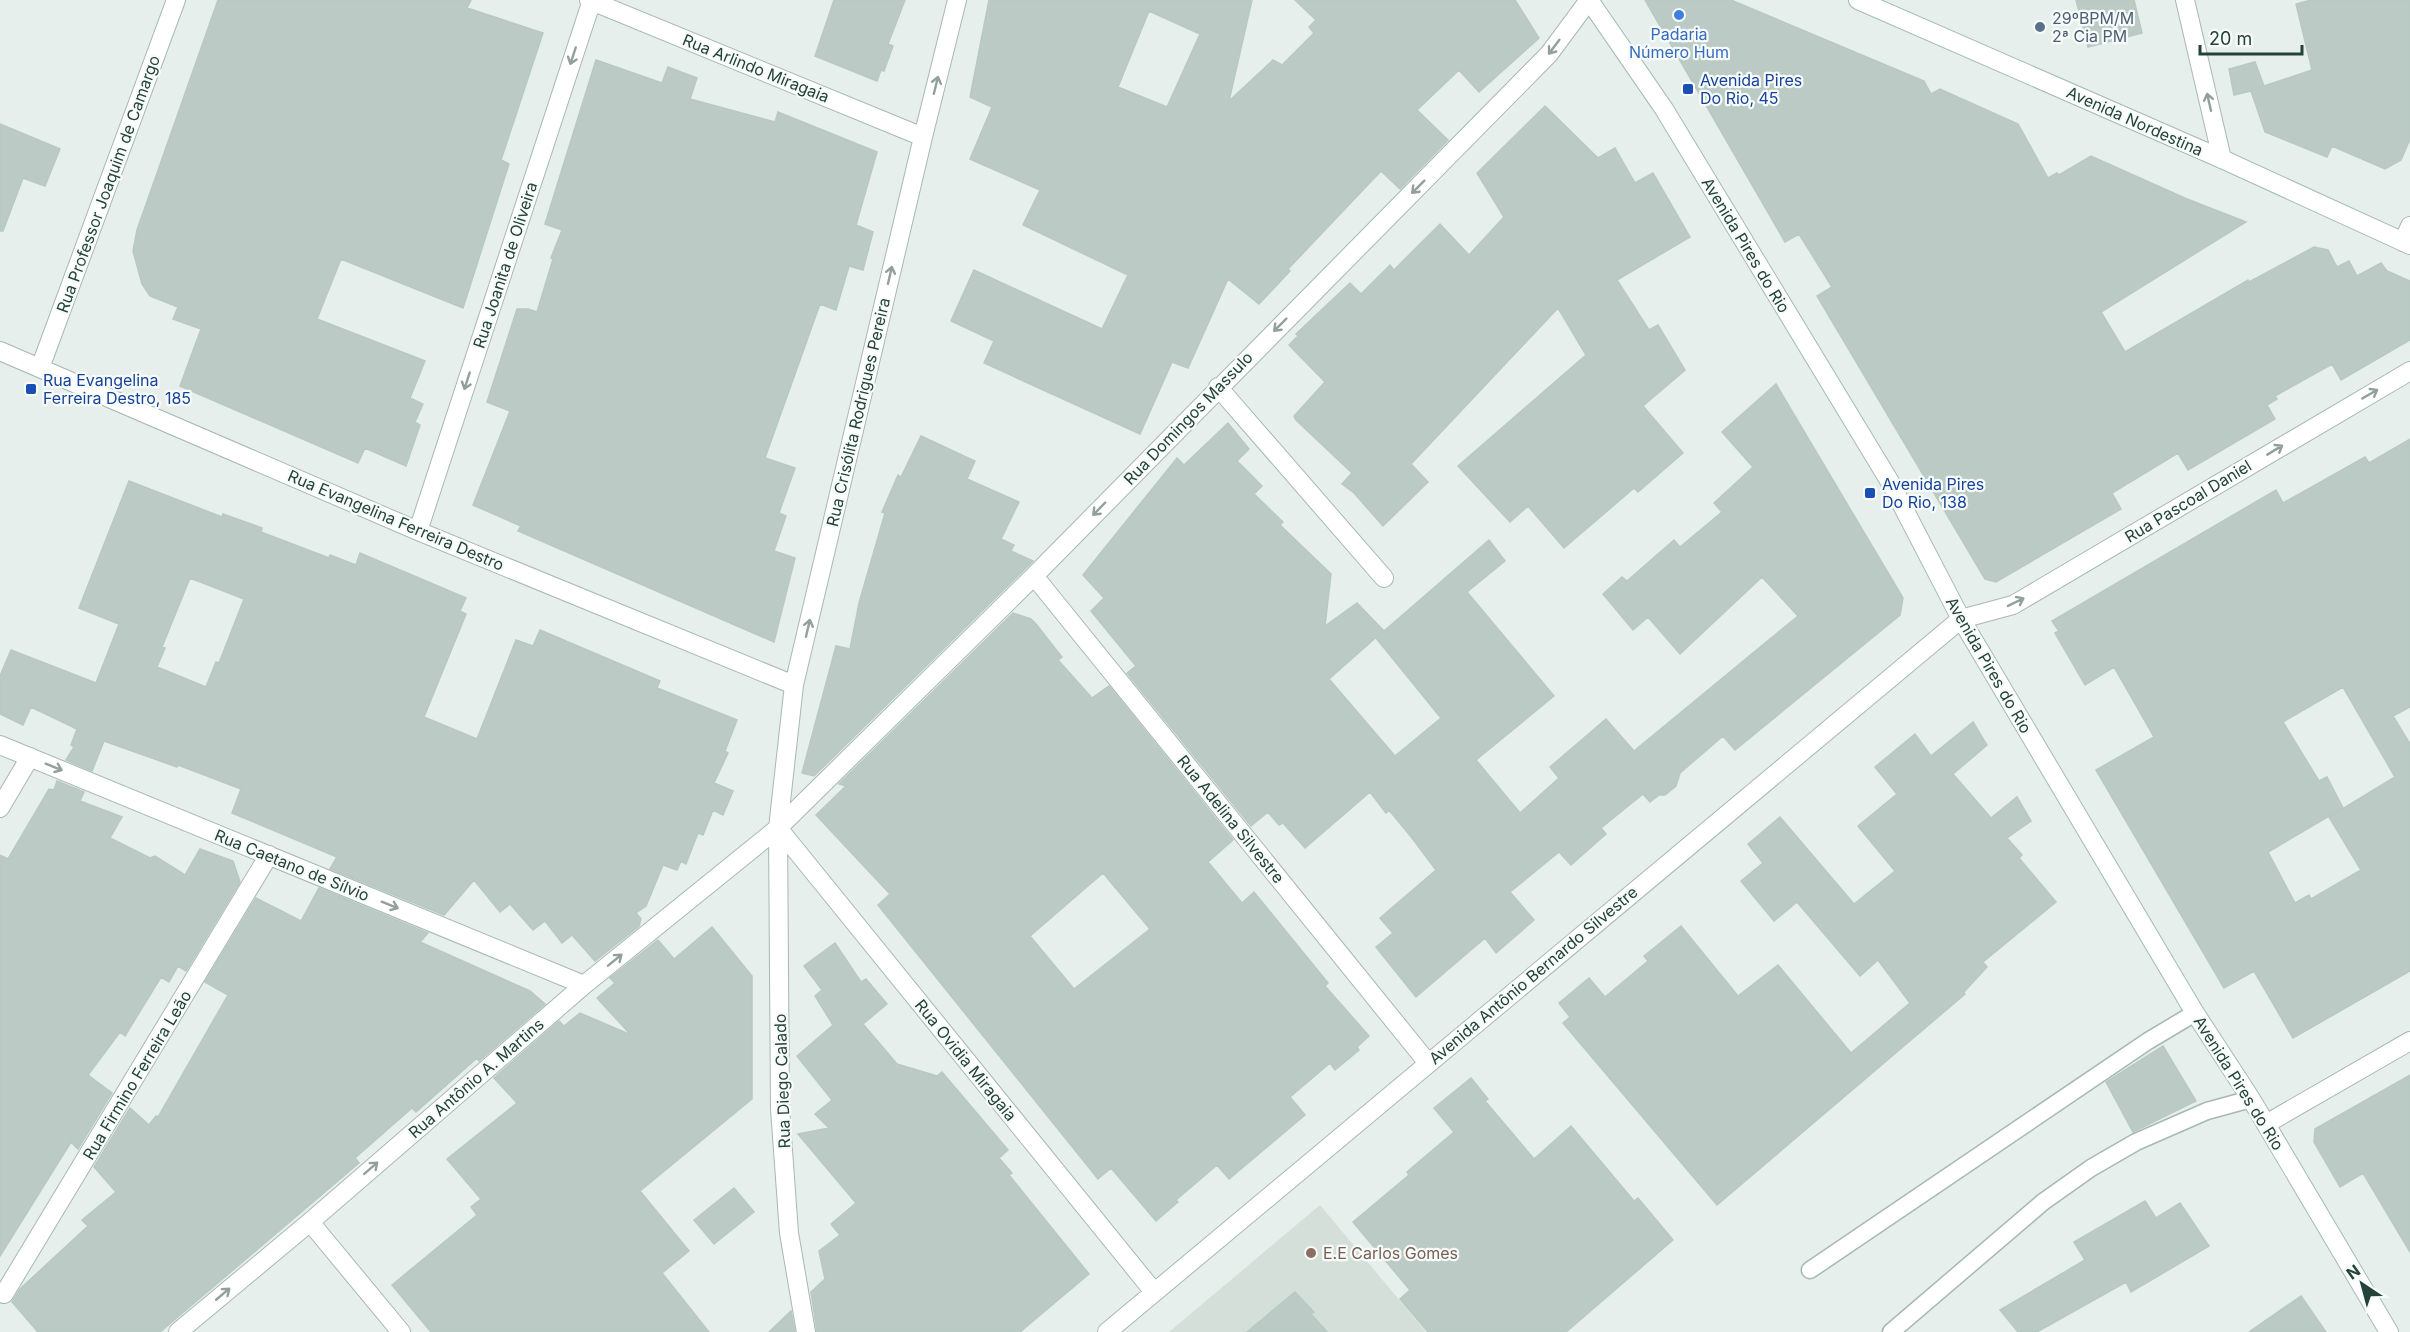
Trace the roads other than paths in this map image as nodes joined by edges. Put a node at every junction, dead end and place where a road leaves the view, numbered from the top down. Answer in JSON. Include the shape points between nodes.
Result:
{"nodes":[{"id":1,"x":176,"y":0,"type":"edge"},
{"id":2,"x":591,"y":0,"type":"edge"},
{"id":3,"x":957,"y":0,"type":"edge"},
{"id":4,"x":1589,"y":0,"type":"edge"},
{"id":5,"x":1858,"y":0,"type":"edge"},
{"id":6,"x":2185,"y":0,"type":"edge"},
{"id":7,"x":922,"y":137,"type":"junction"},
{"id":8,"x":2222,"y":159,"type":"junction"},
{"id":9,"x":2408,"y":238,"type":"edge"},
{"id":10,"x":0,"y":351,"type":"edge"},
{"id":11,"x":40,"y":368,"type":"junction"},
{"id":12,"x":2410,"y":371,"type":"edge"},
{"id":13,"x":1218,"y":387,"type":"junction"},
{"id":14,"x":418,"y":531,"type":"junction"},
{"id":15,"x":1034,"y":576,"type":"junction"},
{"id":16,"x":1384,"y":578,"type":"dead end"},
{"id":17,"x":1961,"y":619,"type":"junction"},
{"id":18,"x":794,"y":685,"type":"junction"},
{"id":19,"x":0,"y":745,"type":"edge"},
{"id":20,"x":30,"y":756,"type":"junction"},
{"id":21,"x":0,"y":808,"type":"edge"},
{"id":22,"x":778,"y":828,"type":"junction"},
{"id":23,"x":269,"y":855,"type":"junction"},
{"id":24,"x":584,"y":985,"type":"junction"},
{"id":25,"x":2195,"y":1013,"type":"junction"},
{"id":26,"x":2410,"y":1041,"type":"edge"},
{"id":27,"x":1428,"y":1063,"type":"junction"},
{"id":28,"x":2251,"y":1099,"type":"junction"},
{"id":29,"x":2266,"y":1124,"type":"junction"},
{"id":30,"x":310,"y":1222,"type":"junction"},
{"id":31,"x":1810,"y":1270,"type":"dead end"},
{"id":32,"x":1154,"y":1292,"type":"junction"},
{"id":33,"x":4,"y":1294,"type":"dead end"},
{"id":34,"x":178,"y":1332,"type":"edge"},
{"id":35,"x":401,"y":1332,"type":"edge"},
{"id":36,"x":806,"y":1332,"type":"edge"},
{"id":37,"x":1107,"y":1332,"type":"edge"},
{"id":38,"x":1891,"y":1332,"type":"edge"},
{"id":39,"x":2389,"y":1332,"type":"edge"}],
"edges":[{"from":1,"to":11,"type":"street","name":"Rua Professor Joaquim de Camargo"},
{"from":2,"to":7,"type":"street","name":"Rua Arlindo Miragaia"},
{"from":2,"to":14,"type":"street","name":"Rua Joanita de Oliveira","one_way":true},
{"from":7,"to":3,"type":"street","name":"Rua Crisólita Rodrigues Pereira","one_way":true},
{"from":4,"to":13,"type":"street","name":"Rua Domingos Massulo","one_way":true,"via":[[1549,54]]},
{"from":4,"to":17,"type":"street","name":"Avenida Pires do Rio","via":[[1664,109],[1884,472]]},
{"from":5,"to":8,"type":"street","name":"Avenida Nordestina"},
{"from":8,"to":6,"type":"street","one_way":true},
{"from":18,"to":7,"type":"street","name":"Rua Crisólita Rodrigues Pereira","one_way":true},
{"from":8,"to":9,"type":"street","name":"Avenida Nordestina"},
{"from":10,"to":11,"type":"street","name":"Rua Evangelina Ferreira Destro"},
{"from":11,"to":14,"type":"street","name":"Rua Evangelina Ferreira Destro"},
{"from":17,"to":12,"type":"street","name":"Rua Pascoal Daniel","one_way":true,"via":[[2013,605]]},
{"from":13,"to":15,"type":"street","name":"Rua Domingos Massulo","one_way":true},
{"from":13,"to":16,"type":"street"},
{"from":14,"to":18,"type":"street","name":"Rua Evangelina Ferreira Destro"},
{"from":15,"to":22,"type":"street","name":"Rua Domingos Massulo"},
{"from":15,"to":27,"type":"street","name":"Rua Adelina Silvestre"},
{"from":17,"to":25,"type":"street","name":"Avenida Pires do Rio"},
{"from":17,"to":27,"type":"street","name":"Avenida Antônio Bernardo Silvestre"},
{"from":18,"to":22,"type":"street","name":"Rua Crisólita Rodrigues Pereira"},
{"from":19,"to":20,"type":"street","name":"Rua Caetano de Sílvio"},
{"from":20,"to":21,"type":"street"},
{"from":20,"to":23,"type":"street","name":"Rua Caetano de Sílvio","one_way":true},
{"from":24,"to":22,"type":"street","name":"Rua Antônio A. Martins","one_way":true},
{"from":22,"to":32,"type":"street","name":"Rua Ovidia Miragaia"},
{"from":22,"to":36,"type":"street","name":"Rua Diego Calado","via":[[780,1109],[789,1233]]},
{"from":23,"to":24,"type":"street","name":"Rua Caetano de Sílvio","one_way":true},
{"from":23,"to":33,"type":"street","name":"Rua Firmino Ferreira Leão"},
{"from":30,"to":24,"type":"street","name":"Rua Antônio A. Martins","one_way":true},
{"from":25,"to":28,"type":"street","name":"Avenida Pires do Rio"},
{"from":25,"to":31,"type":"lane"},
{"from":26,"to":29,"type":"street"},
{"from":27,"to":32,"type":"street","name":"Avenida Antônio Bernardo Silvestre"},
{"from":28,"to":29,"type":"street","name":"Avenida Pires do Rio"},
{"from":28,"to":38,"type":"lane","via":[[2207,1111],[2136,1142],[2091,1168],[2043,1202]]},
{"from":29,"to":39,"type":"street","name":"Avenida Pires do Rio"},
{"from":34,"to":30,"type":"street","name":"Rua Antônio A. Martins","one_way":true},
{"from":30,"to":35,"type":"street"},
{"from":32,"to":37,"type":"street","name":"Avenida Antônio Bernardo Silvestre"}]}
